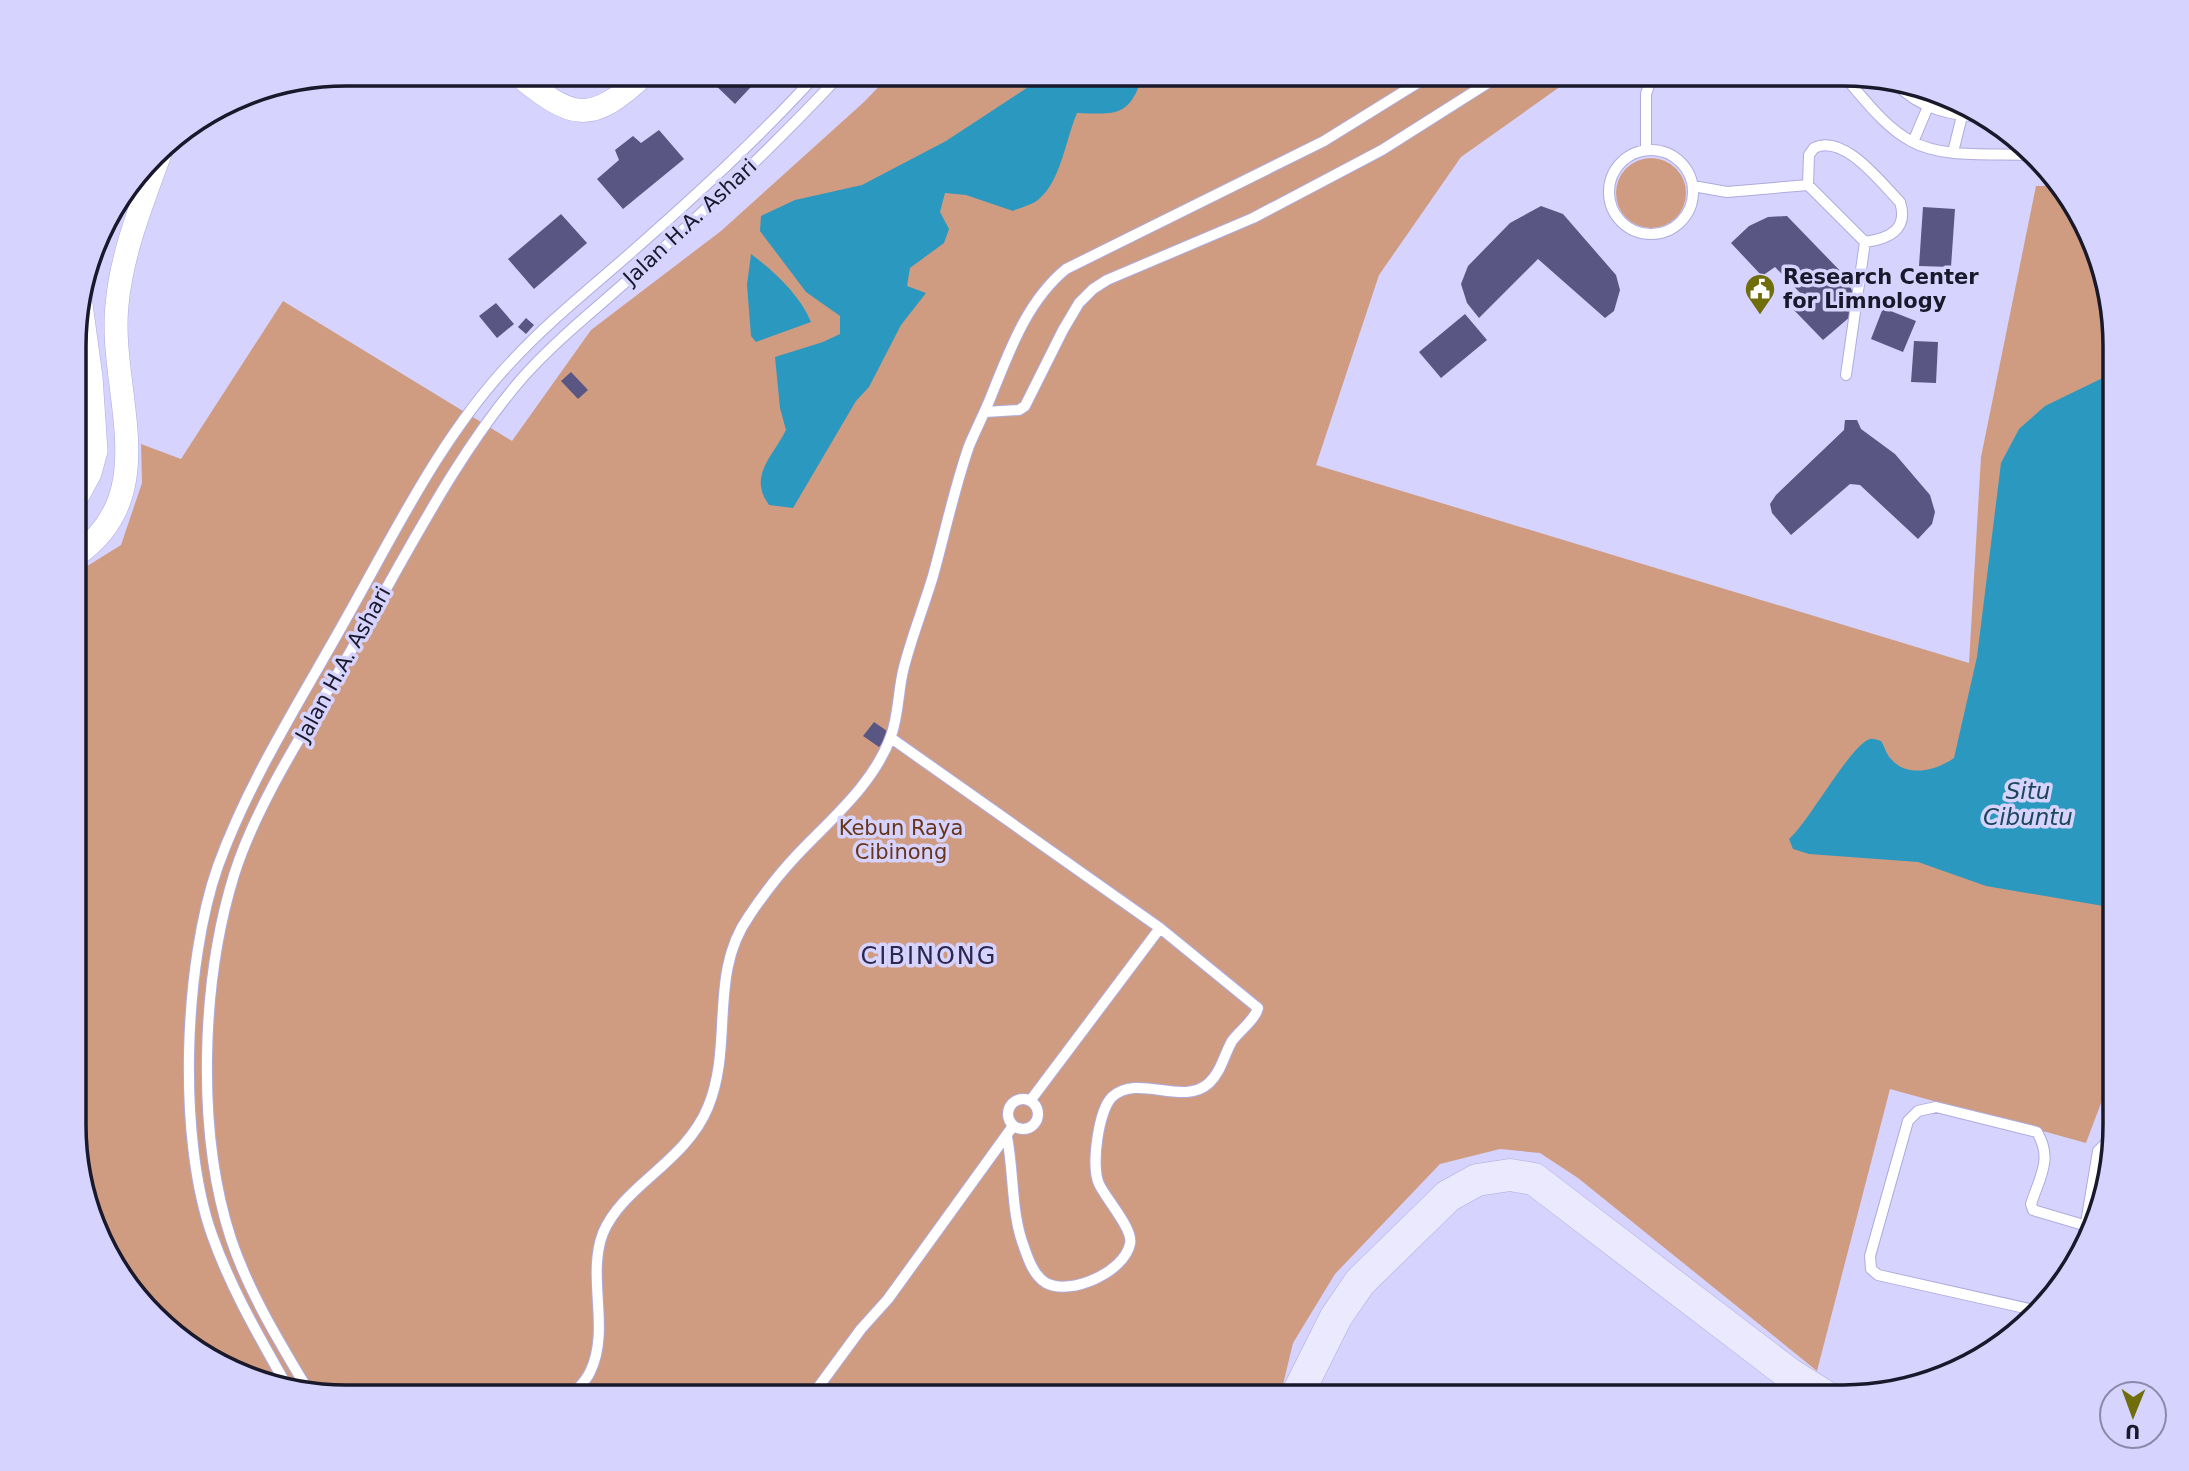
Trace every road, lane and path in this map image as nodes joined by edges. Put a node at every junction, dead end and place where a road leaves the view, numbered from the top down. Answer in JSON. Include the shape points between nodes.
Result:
{"nodes":[{"id":1,"x":532,"y":86,"type":"edge"},
{"id":2,"x":630,"y":86,"type":"edge"},
{"id":3,"x":805,"y":86,"type":"edge"},
{"id":4,"x":829,"y":86,"type":"edge"},
{"id":5,"x":1413,"y":86,"type":"edge"},
{"id":6,"x":1483,"y":86,"type":"edge"},
{"id":7,"x":1649,"y":86,"type":"edge"},
{"id":8,"x":1852,"y":86,"type":"edge"},
{"id":9,"x":1911,"y":95,"type":"edge"},
{"id":10,"x":1929,"y":101,"type":"edge"},
{"id":11,"x":1926,"y":107,"type":"junction"},
{"id":12,"x":1951,"y":110,"type":"edge"},
{"id":13,"x":1964,"y":116,"type":"edge"},
{"id":14,"x":771,"y":120,"type":"junction"},
{"id":15,"x":784,"y":132,"type":"junction"},
{"id":16,"x":1913,"y":142,"type":"junction"},
{"id":17,"x":1646,"y":149,"type":"junction"},
{"id":18,"x":1953,"y":152,"type":"junction"},
{"id":19,"x":2020,"y":155,"type":"edge"},
{"id":20,"x":154,"y":170,"type":"edge"},
{"id":21,"x":1808,"y":184,"type":"junction"},
{"id":22,"x":1693,"y":186,"type":"junction"},
{"id":23,"x":1865,"y":242,"type":"junction"},
{"id":24,"x":86,"y":341,"type":"edge"},
{"id":25,"x":511,"y":361,"type":"junction"},
{"id":26,"x":525,"y":375,"type":"junction"},
{"id":27,"x":1846,"y":375,"type":"dead end"},
{"id":28,"x":985,"y":411,"type":"junction"},
{"id":29,"x":86,"y":480,"type":"edge"},
{"id":30,"x":86,"y":548,"type":"edge"},
{"id":31,"x":891,"y":738,"type":"junction"},
{"id":32,"x":229,"y":839,"type":"junction"},
{"id":33,"x":244,"y":849,"type":"junction"},
{"id":34,"x":1160,"y":928,"type":"junction"},
{"id":35,"x":1030,"y":1101,"type":"junction"},
{"id":36,"x":1013,"y":1126,"type":"junction"},
{"id":37,"x":1007,"y":1137,"type":"junction"},
{"id":38,"x":2102,"y":1147,"type":"edge"},
{"id":39,"x":2088,"y":1211,"type":"edge"},
{"id":40,"x":2083,"y":1225,"type":"edge"},
{"id":41,"x":2027,"y":1309,"type":"edge"},
{"id":42,"x":282,"y":1377,"type":"edge"},
{"id":43,"x":303,"y":1381,"type":"edge"},
{"id":44,"x":581,"y":1385,"type":"edge"},
{"id":45,"x":820,"y":1385,"type":"edge"},
{"id":46,"x":1302,"y":1385,"type":"edge"},
{"id":47,"x":1807,"y":1385,"type":"edge"}],
"edges":[{"from":1,"to":2,"type":"street","via":[[553,103],[587,111],[608,104]]},
{"from":3,"to":14,"type":"lane","name":"Jalan H.A. Ashari"},
{"from":4,"to":15,"type":"lane","name":"Jalan H.A. Ashari"},
{"from":5,"to":28,"type":"lane","via":[[1324,141],[1066,269],[1038,298]]},
{"from":6,"to":28,"type":"lane","via":[[1382,150],[1253,218],[1107,280],[1079,303],[1025,405],[1019,410]]},
{"from":7,"to":17,"type":"lane"},
{"from":8,"to":16,"type":"lane","via":[[1875,112]]},
{"from":9,"to":11,"type":"lane"},
{"from":10,"to":11,"type":"lane"},
{"from":11,"to":12,"type":"lane"},
{"from":11,"to":16,"type":"lane"},
{"from":13,"to":18,"type":"lane"},
{"from":14,"to":15,"type":"lane"},
{"from":14,"to":25,"type":"lane","name":"Jalan H.A. Ashari"},
{"from":15,"to":26,"type":"lane","name":"Jalan H.A. Ashari"},
{"from":16,"to":18,"type":"lane"},
{"from":17,"to":22,"type":"lane","via":[[1677,158],[1688,170]]},
{"from":17,"to":22,"type":"lane","via":[[1620,162],[1611,178],[1609,197],[1621,222],[1638,232],[1666,232],[1688,213]]},
{"from":18,"to":19,"type":"lane"},
{"from":20,"to":30,"type":"street","via":[[131,236],[117,304],[116,354],[127,439],[121,493],[112,518]]},
{"from":21,"to":22,"type":"lane","via":[[1736,192]]},
{"from":21,"to":23,"type":"lane"},
{"from":21,"to":23,"type":"lane","via":[[1809,155],[1820,145],[1842,149],[1900,202],[1903,211],[1894,234]]},
{"from":23,"to":27,"type":"lane"},
{"from":24,"to":29,"type":"street","via":[[96,452]]},
{"from":25,"to":26,"type":"lane"},
{"from":25,"to":32,"type":"lane","name":"Jalan H.A. Ashari","via":[[474,405],[397,527]]},
{"from":26,"to":33,"type":"lane","name":"Jalan H.A. Ashari","via":[[484,428],[391,580],[318,706]]},
{"from":28,"to":31,"type":"lane","via":[[955,491],[904,666]]},
{"from":31,"to":34,"type":"lane"},
{"from":31,"to":44,"type":"lane","via":[[849,803],[770,887],[732,947],[724,974],[719,1064],[709,1106],[686,1144],[614,1214],[602,1235],[597,1286],[599,1338],[589,1375]]},
{"from":32,"to":33,"type":"lane"},
{"from":32,"to":42,"type":"lane","name":"Jalan H.A. Ashari","via":[[209,895],[189,1021],[192,1122],[211,1233],[244,1312]]},
{"from":33,"to":43,"type":"lane","name":"Jalan H.A. Ashari","via":[[225,914],[213,984],[206,1049],[211,1131],[238,1259]]},
{"from":34,"to":35,"type":"lane"},
{"from":34,"to":37,"type":"lane","via":[[1258,1008],[1236,1035],[1209,1084],[1190,1091],[1125,1090],[1113,1096],[1102,1111],[1097,1181],[1130,1231],[1131,1244],[1123,1258],[1085,1282],[1059,1287],[1044,1282],[1030,1264],[1021,1238]]},
{"from":35,"to":36,"type":"lane","via":[[1017,1100],[1009,1108]]},
{"from":35,"to":36,"type":"lane","via":[[1036,1108],[1035,1122],[1022,1129]]},
{"from":36,"to":37,"type":"lane"},
{"from":37,"to":45,"type":"lane"},
{"from":38,"to":39,"type":"lane","via":[[2091,1180]]},
{"from":40,"to":41,"type":"lane","via":[[2033,1210],[2031,1203],[2046,1159],[2037,1132],[1936,1107],[1918,1111],[1908,1121],[1870,1256],[1871,1269],[1878,1275]]},
{"from":46,"to":47,"type":"street","via":[[1336,1317],[1360,1282],[1448,1196],[1477,1180],[1510,1175],[1534,1179]]}]}
